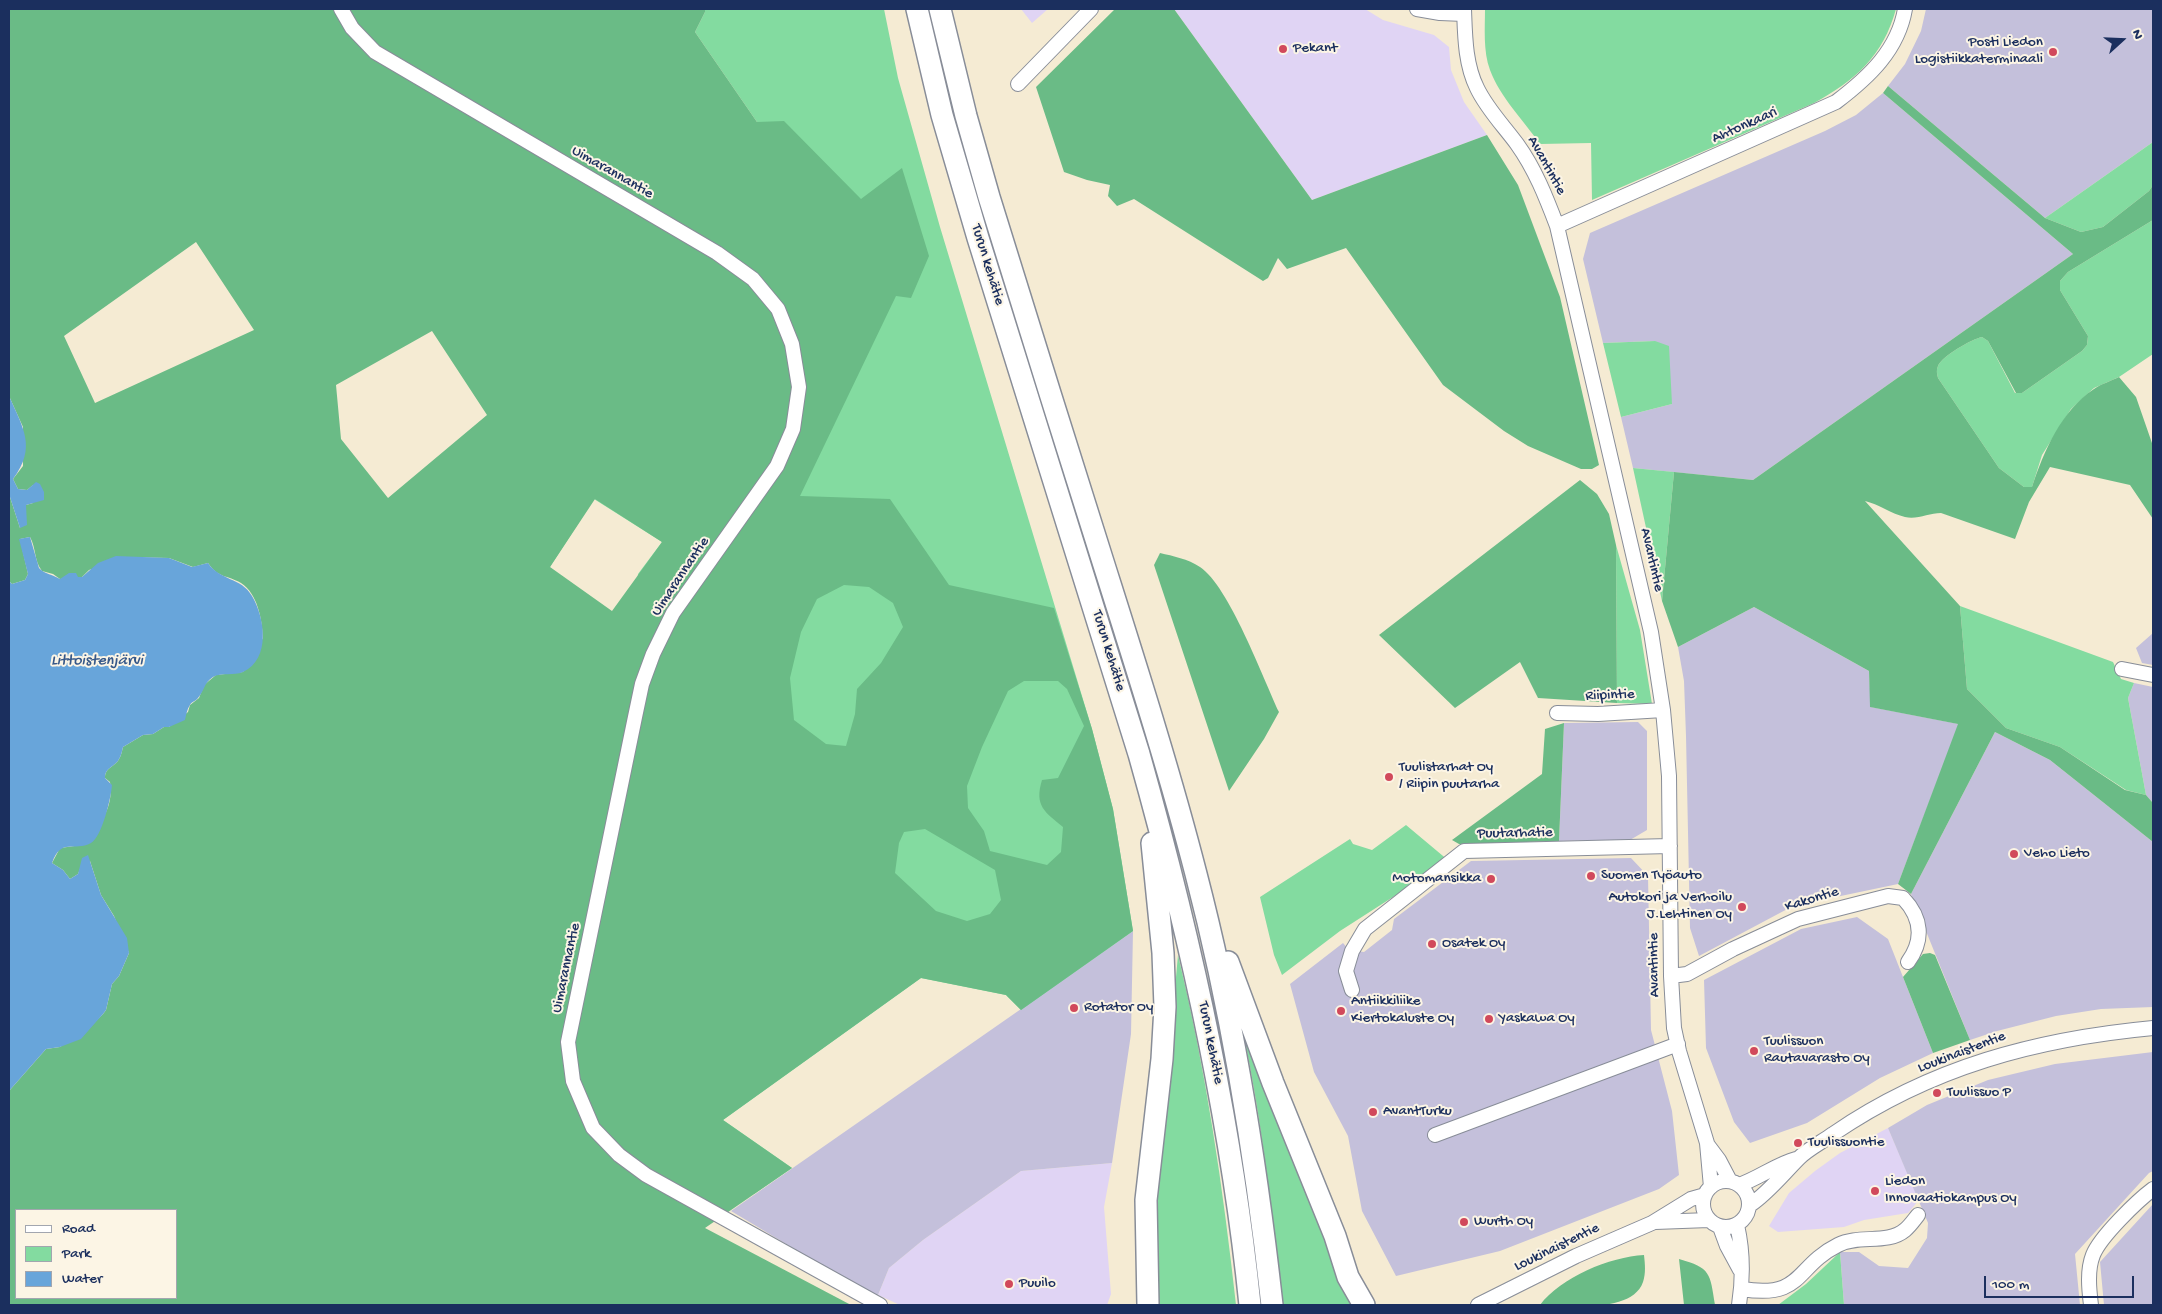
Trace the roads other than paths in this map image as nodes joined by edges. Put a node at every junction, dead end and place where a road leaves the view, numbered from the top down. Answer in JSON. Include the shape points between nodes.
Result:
{"nodes":[{"id":1,"x":341,"y":9,"type":"edge"},
{"id":2,"x":917,"y":9,"type":"edge"},
{"id":3,"x":940,"y":9,"type":"edge"},
{"id":4,"x":1091,"y":9,"type":"edge"},
{"id":5,"x":1417,"y":9,"type":"edge"},
{"id":6,"x":1905,"y":9,"type":"edge"},
{"id":7,"x":1464,"y":11,"type":"edge"},
{"id":8,"x":1018,"y":84,"type":"dead end"},
{"id":9,"x":1557,"y":226,"type":"junction"},
{"id":10,"x":2122,"y":669,"type":"dead end"},
{"id":11,"x":2153,"y":675,"type":"edge"},
{"id":12,"x":1663,"y":710,"type":"junction"},
{"id":13,"x":1557,"y":713,"type":"dead end"},
{"id":14,"x":1139,"y":754,"type":"junction"},
{"id":15,"x":1670,"y":846,"type":"junction"},
{"id":16,"x":1196,"y":874,"type":"junction"},
{"id":17,"x":1908,"y":962,"type":"dead end"},
{"id":18,"x":1671,"y":976,"type":"junction"},
{"id":19,"x":1352,"y":990,"type":"dead end"},
{"id":20,"x":2153,"y":1028,"type":"edge"},
{"id":21,"x":1678,"y":1044,"type":"junction"},
{"id":22,"x":1435,"y":1135,"type":"dead end"},
{"id":23,"x":1707,"y":1143,"type":"junction"},
{"id":24,"x":1799,"y":1158,"type":"junction"},
{"id":25,"x":1735,"y":1183,"type":"junction"},
{"id":26,"x":2153,"y":1189,"type":"edge"},
{"id":27,"x":1708,"y":1191,"type":"junction"},
{"id":28,"x":1750,"y":1205,"type":"junction"},
{"id":29,"x":1918,"y":1215,"type":"dead end"},
{"id":30,"x":1652,"y":1223,"type":"junction"},
{"id":31,"x":1714,"y":1224,"type":"junction"},
{"id":32,"x":1737,"y":1225,"type":"junction"},
{"id":33,"x":1740,"y":1271,"type":"junction"},
{"id":34,"x":1742,"y":1289,"type":"junction"},
{"id":35,"x":880,"y":1305,"type":"edge"},
{"id":36,"x":1148,"y":1305,"type":"edge"},
{"id":37,"x":1250,"y":1305,"type":"edge"},
{"id":38,"x":1272,"y":1305,"type":"edge"},
{"id":39,"x":1364,"y":1305,"type":"edge"},
{"id":40,"x":1478,"y":1305,"type":"edge"},
{"id":41,"x":1739,"y":1305,"type":"edge"},
{"id":42,"x":2091,"y":1305,"type":"edge"}],
"edges":[{"from":1,"to":35,"type":"street","name":"Uimarannantie","via":[[352,28],[375,52],[705,246],[753,279],[778,309],[792,344],[799,387],[793,428],[777,466],[673,613],[642,684],[568,1042],[574,1081],[593,1128],[619,1155],[646,1175]]},
{"from":2,"to":14,"type":"highway","name":"Turun kehätie","via":[[942,115],[978,238]]},
{"from":3,"to":16,"type":"highway","name":"Turun kehätie","via":[[989,197],[1158,739]]},
{"from":4,"to":8,"type":"street"},
{"from":5,"to":7,"type":"street","via":[[1440,13]]},
{"from":6,"to":9,"type":"street","name":"Ahtonkaari","via":[[1898,33],[1884,58],[1873,72],[1836,102]]},
{"from":7,"to":9,"type":"street","name":"Avantintie","via":[[1467,51],[1477,88],[1532,169]]},
{"from":9,"to":12,"type":"street","name":"Avantintie","via":[[1651,632]]},
{"from":10,"to":11,"type":"street"},
{"from":12,"to":13,"type":"street","name":"Riipintie"},
{"from":12,"to":15,"type":"street","name":"Avantintie","via":[[1670,776]]},
{"from":14,"to":36,"type":"highway","via":[[1156,875],[1165,1007],[1146,1200]]},
{"from":14,"to":37,"type":"highway","name":"Turun kehätie","via":[[1164,843],[1212,1050],[1232,1160]]},
{"from":15,"to":18,"type":"street","name":"Avantintie"},
{"from":15,"to":19,"type":"street","name":"Puutarhatie","via":[[1464,851],[1365,929],[1352,951],[1346,972]]},
{"from":16,"to":38,"type":"highway","name":"Turun kehätie","via":[[1238,1068]]},
{"from":16,"to":39,"type":"highway","via":[[1348,1277]]},
{"from":17,"to":18,"type":"street","name":"Kakontie","via":[[1918,943],[1916,918],[1903,898],[1888,896],[1798,919],[1687,974]]},
{"from":18,"to":21,"type":"street","name":"Avantintie"},
{"from":20,"to":24,"type":"street","name":"Loukinaistentie","via":[[2062,1040],[1966,1066],[1866,1114]]},
{"from":21,"to":22,"type":"street"},
{"from":21,"to":23,"type":"street","name":"Avantintie"},
{"from":23,"to":25,"type":"street","name":"Avantintie"},
{"from":23,"to":27,"type":"street","name":"Avantintie"},
{"from":24,"to":25,"type":"street","name":"Loukinaistentie","via":[[1762,1176]]},
{"from":24,"to":28,"type":"street","name":"Loukinaistentie"},
{"from":25,"to":27,"type":"street","via":[[1716,1183]]},
{"from":25,"to":28,"type":"street","via":[[1745,1190]]},
{"from":26,"to":42,"type":"street","via":[[2103,1240],[2093,1256]]},
{"from":27,"to":30,"type":"street","name":"Loukinaistentie"},
{"from":27,"to":31,"type":"street","via":[[1703,1208]]},
{"from":28,"to":32,"type":"street","via":[[1746,1217]]},
{"from":29,"to":34,"type":"street","via":[[1905,1230],[1888,1238],[1850,1240],[1839,1244],[1790,1285],[1770,1292]]},
{"from":30,"to":31,"type":"street","name":"Loukinaistentie"},
{"from":30,"to":40,"type":"street","name":"Loukinaistentie","via":[[1576,1256]]},
{"from":31,"to":32,"type":"street","via":[[1729,1228]]},
{"from":31,"to":33,"type":"street"},
{"from":32,"to":33,"type":"street","via":[[1742,1248]]},
{"from":33,"to":34,"type":"street"},
{"from":34,"to":41,"type":"street"}]}
